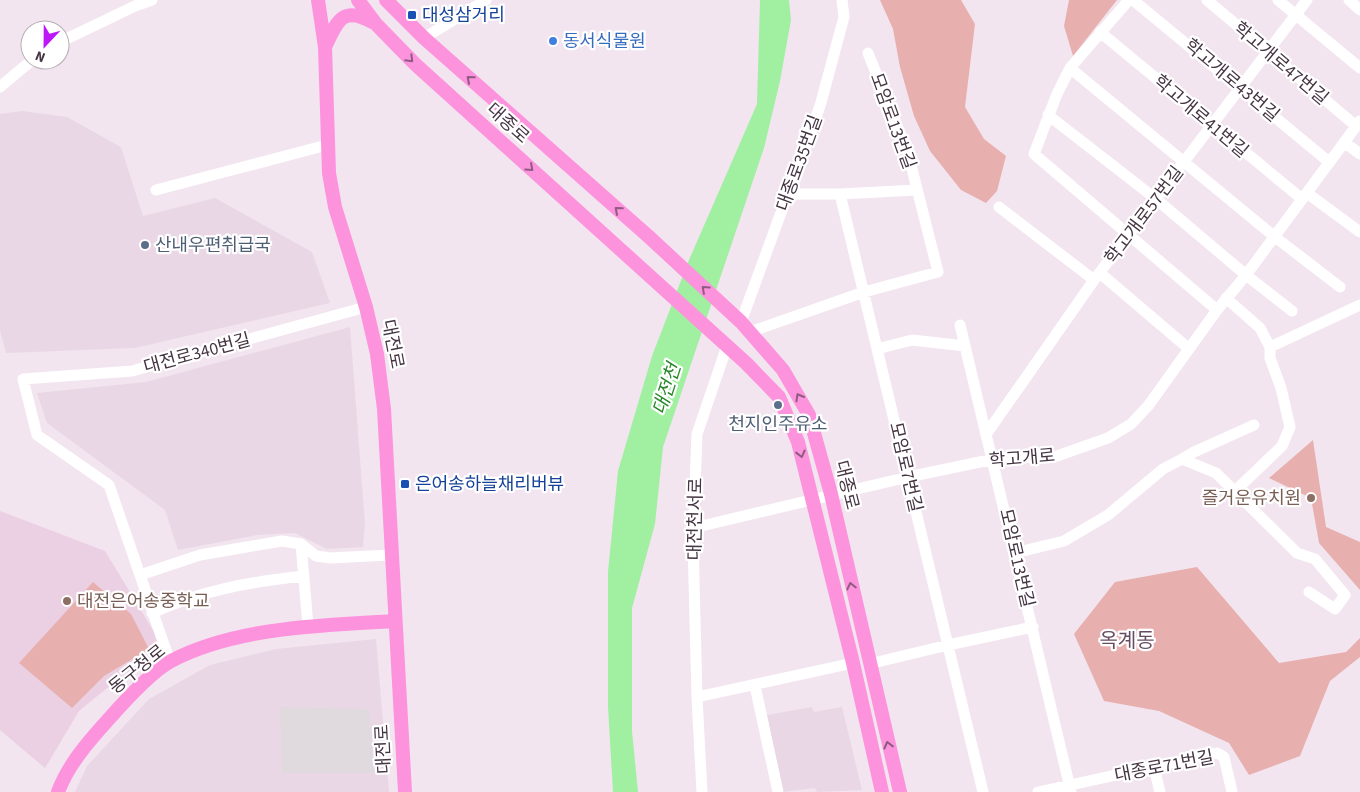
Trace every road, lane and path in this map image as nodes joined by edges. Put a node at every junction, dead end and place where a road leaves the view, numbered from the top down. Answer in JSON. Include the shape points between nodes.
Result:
{"nodes":[{"id":1,"x":152,"y":0,"type":"edge"},
{"id":2,"x":318,"y":0,"type":"edge"},
{"id":3,"x":328,"y":0,"type":"edge"},
{"id":4,"x":358,"y":0,"type":"edge"},
{"id":5,"x":386,"y":0,"type":"edge"},
{"id":6,"x":486,"y":0,"type":"edge"},
{"id":7,"x":842,"y":0,"type":"edge"},
{"id":8,"x":1131,"y":0,"type":"edge"},
{"id":9,"x":1207,"y":0,"type":"edge"},
{"id":10,"x":1278,"y":0,"type":"edge"},
{"id":11,"x":1307,"y":0,"type":"edge"},
{"id":12,"x":1349,"y":0,"type":"edge"},
{"id":13,"x":1360,"y":10,"type":"edge"},
{"id":14,"x":1296,"y":15,"type":"junction"},
{"id":15,"x":321,"y":20,"type":"junction"},
{"id":16,"x":376,"y":24,"type":"junction"},
{"id":17,"x":1100,"y":32,"type":"junction"},
{"id":18,"x":70,"y":37,"type":"edge"},
{"id":19,"x":424,"y":38,"type":"junction"},
{"id":20,"x":325,"y":47,"type":"junction"},
{"id":21,"x":1268,"y":52,"type":"junction"},
{"id":22,"x":868,"y":53,"type":"dead end"},
{"id":23,"x":1070,"y":68,"type":"junction"},
{"id":24,"x":1360,"y":68,"type":"edge"},
{"id":25,"x":20,"y":70,"type":"edge"},
{"id":26,"x":0,"y":87,"type":"edge"},
{"id":27,"x":1241,"y":87,"type":"junction"},
{"id":28,"x":1048,"y":115,"type":"junction"},
{"id":29,"x":1358,"y":124,"type":"edge"},
{"id":30,"x":1212,"y":125,"type":"junction"},
{"id":31,"x":1344,"y":142,"type":"junction"},
{"id":32,"x":327,"y":145,"type":"junction"},
{"id":33,"x":1360,"y":154,"type":"edge"},
{"id":34,"x":1185,"y":161,"type":"junction"},
{"id":35,"x":1329,"y":162,"type":"junction"},
{"id":36,"x":156,"y":190,"type":"dead end"},
{"id":37,"x":916,"y":190,"type":"junction"},
{"id":38,"x":787,"y":194,"type":"junction"},
{"id":39,"x":840,"y":194,"type":"junction"},
{"id":40,"x":1305,"y":196,"type":"junction"},
{"id":41,"x":1156,"y":199,"type":"junction"},
{"id":42,"x":999,"y":207,"type":"dead end"},
{"id":43,"x":1360,"y":232,"type":"edge"},
{"id":44,"x":1129,"y":235,"type":"junction"},
{"id":45,"x":1274,"y":237,"type":"junction"},
{"id":46,"x":1246,"y":275,"type":"junction"},
{"id":47,"x":1097,"y":277,"type":"junction"},
{"id":48,"x":1340,"y":287,"type":"dead end"},
{"id":49,"x":864,"y":292,"type":"junction"},
{"id":50,"x":1226,"y":298,"type":"junction"},
{"id":51,"x":1360,"y":305,"type":"edge"},
{"id":52,"x":366,"y":307,"type":"junction"},
{"id":53,"x":1216,"y":310,"type":"junction"},
{"id":54,"x":1292,"y":311,"type":"dead end"},
{"id":55,"x":960,"y":325,"type":"dead end"},
{"id":56,"x":745,"y":327,"type":"junction"},
{"id":57,"x":726,"y":345,"type":"junction"},
{"id":58,"x":966,"y":346,"type":"junction"},
{"id":59,"x":1270,"y":347,"type":"junction"},
{"id":60,"x":1188,"y":348,"type":"junction"},
{"id":61,"x":877,"y":349,"type":"junction"},
{"id":62,"x":1254,"y":425,"type":"dead end"},
{"id":63,"x":987,"y":433,"type":"junction"},
{"id":64,"x":994,"y":459,"type":"junction"},
{"id":65,"x":1182,"y":459,"type":"junction"},
{"id":66,"x":908,"y":477,"type":"junction"},
{"id":67,"x":1234,"y":492,"type":"junction"},
{"id":68,"x":831,"y":494,"type":"junction"},
{"id":69,"x":812,"y":500,"type":"junction"},
{"id":70,"x":693,"y":528,"type":"junction"},
{"id":71,"x":301,"y":544,"type":"junction"},
{"id":72,"x":1015,"y":553,"type":"junction"},
{"id":73,"x":390,"y":555,"type":"junction"},
{"id":74,"x":140,"y":575,"type":"junction"},
{"id":75,"x":304,"y":576,"type":"junction"},
{"id":76,"x":1309,"y":592,"type":"dead end"},
{"id":77,"x":152,"y":612,"type":"junction"},
{"id":78,"x":395,"y":621,"type":"junction"},
{"id":79,"x":308,"y":626,"type":"junction"},
{"id":80,"x":1033,"y":627,"type":"junction"},
{"id":81,"x":948,"y":645,"type":"junction"},
{"id":82,"x":170,"y":662,"type":"junction"},
{"id":83,"x":853,"y":663,"type":"junction"},
{"id":84,"x":869,"y":664,"type":"junction"},
{"id":85,"x":755,"y":686,"type":"junction"},
{"id":86,"x":697,"y":697,"type":"junction"},
{"id":87,"x":1154,"y":767,"type":"junction"},
{"id":88,"x":1070,"y":788,"type":"edge"},
{"id":89,"x":58,"y":792,"type":"edge"},
{"id":90,"x":405,"y":792,"type":"edge"},
{"id":91,"x":702,"y":792,"type":"edge"},
{"id":92,"x":778,"y":792,"type":"edge"},
{"id":93,"x":882,"y":792,"type":"edge"},
{"id":94,"x":900,"y":792,"type":"edge"},
{"id":95,"x":983,"y":792,"type":"edge"},
{"id":96,"x":1038,"y":792,"type":"edge"},
{"id":97,"x":1160,"y":792,"type":"edge"},
{"id":98,"x":1232,"y":792,"type":"edge"}],
"edges":[{"from":1,"to":18,"type":"street"},
{"from":2,"to":15,"type":"main road"},
{"from":3,"to":15,"type":"main road","name":"대전로"},
{"from":4,"to":16,"type":"main road","name":"대종로"},
{"from":5,"to":19,"type":"main road","name":"대종로"},
{"from":6,"to":19,"type":"street"},
{"from":7,"to":38,"type":"street","name":"대종로35번길","via":[[844,17],[835,56]]},
{"from":8,"to":17,"type":"street"},
{"from":8,"to":27,"type":"street","name":"학고개로43번길"},
{"from":9,"to":21,"type":"street","name":"학고개로47번길"},
{"from":10,"to":14,"type":"street"},
{"from":11,"to":14,"type":"street","name":"학고개로57번길"},
{"from":12,"to":13,"type":"street"},
{"from":14,"to":21,"type":"street","name":"학고개로57번길"},
{"from":14,"to":24,"type":"street"},
{"from":15,"to":20,"type":"main road","name":"대전로"},
{"from":16,"to":20,"type":"main road","via":[[358,14],[346,15],[337,23]]},
{"from":16,"to":57,"type":"main road","name":"대종로","one_way":true,"via":[[415,64]]},
{"from":17,"to":23,"type":"street"},
{"from":17,"to":30,"type":"street","name":"학고개로41번길"},
{"from":56,"to":19,"type":"main road","name":"대종로","one_way":true},
{"from":20,"to":32,"type":"main road","name":"대전로"},
{"from":21,"to":27,"type":"street","name":"학고개로57번길"},
{"from":21,"to":29,"type":"street","name":"학고개로47번길"},
{"from":22,"to":37,"type":"street","name":"모암로13번길","via":[[908,153]]},
{"from":23,"to":28,"type":"street"},
{"from":23,"to":34,"type":"street"},
{"from":25,"to":26,"type":"street"},
{"from":27,"to":30,"type":"street","name":"학고개로57번길"},
{"from":27,"to":35,"type":"street","name":"학고개로43번길"},
{"from":28,"to":41,"type":"street"},
{"from":28,"to":44,"type":"street","via":[[1034,154]]},
{"from":29,"to":31,"type":"street","name":"학고개로"},
{"from":30,"to":34,"type":"street","name":"학고개로57번길"},
{"from":30,"to":40,"type":"street","name":"학고개로41번길"},
{"from":31,"to":33,"type":"street"},
{"from":31,"to":35,"type":"street","name":"학고개로"},
{"from":32,"to":36,"type":"street"},
{"from":32,"to":52,"type":"main road","name":"대전로","via":[[335,207]]},
{"from":34,"to":41,"type":"street","name":"학고개로57번길"},
{"from":34,"to":45,"type":"street"},
{"from":35,"to":40,"type":"street","name":"학고개로"},
{"from":37,"to":39,"type":"street","name":"모암로13번길"},
{"from":37,"to":49,"type":"street","name":"모암로13번길","via":[[938,272]]},
{"from":38,"to":39,"type":"street"},
{"from":38,"to":56,"type":"street","name":"대종로35번길"},
{"from":39,"to":49,"type":"street","name":"모암로7번길"},
{"from":40,"to":43,"type":"street"},
{"from":40,"to":45,"type":"street","name":"학고개로"},
{"from":41,"to":44,"type":"street","name":"학고개로57번길"},
{"from":41,"to":46,"type":"street"},
{"from":42,"to":47,"type":"street"},
{"from":44,"to":47,"type":"street","name":"학고개로57번길"},
{"from":44,"to":53,"type":"street"},
{"from":45,"to":46,"type":"street","name":"학고개로"},
{"from":45,"to":48,"type":"street"},
{"from":46,"to":50,"type":"street","name":"학고개로"},
{"from":46,"to":54,"type":"street"},
{"from":47,"to":60,"type":"street"},
{"from":47,"to":63,"type":"street","name":"학고개로57번길"},
{"from":49,"to":56,"type":"street"},
{"from":49,"to":61,"type":"street","name":"모암로7번길"},
{"from":50,"to":53,"type":"street","name":"학고개로"},
{"from":50,"to":59,"type":"street","via":[[1260,328]]},
{"from":51,"to":59,"type":"street"},
{"from":52,"to":73,"type":"main road","name":"대전로","via":[[377,354],[384,409]]},
{"from":52,"to":74,"type":"street","name":"대전로340번길","via":[[132,371],[23,379],[37,435],[108,485]]},
{"from":53,"to":60,"type":"street","name":"학고개로"},
{"from":55,"to":58,"type":"street","name":"모암로13번길"},
{"from":68,"to":56,"type":"main road","name":"대종로","one_way":true,"via":[[809,415],[784,370]]},
{"from":57,"to":69,"type":"main road","name":"대종로","one_way":true,"via":[[779,397],[798,442]]},
{"from":57,"to":70,"type":"street","name":"대전천서로","via":[[698,434]]},
{"from":58,"to":61,"type":"street","via":[[912,340]]},
{"from":58,"to":63,"type":"street","name":"모암로13번길"},
{"from":59,"to":67,"type":"street","via":[[1270,358],[1290,427],[1282,446]]},
{"from":60,"to":64,"type":"street","name":"학고개로","via":[[1148,406],[1131,424],[1108,438],[1057,456]]},
{"from":61,"to":66,"type":"street","name":"모암로7번길"},
{"from":62,"to":65,"type":"street"},
{"from":63,"to":64,"type":"street","name":"모암로13번길"},
{"from":64,"to":66,"type":"street","name":"학고개로"},
{"from":64,"to":72,"type":"street","name":"모암로13번길"},
{"from":65,"to":67,"type":"street","via":[[1216,473]]},
{"from":65,"to":72,"type":"street","via":[[1163,469],[1108,515],[1064,541]]},
{"from":66,"to":68,"type":"street","name":"학고개로"},
{"from":66,"to":81,"type":"street","name":"모암로7번길"},
{"from":67,"to":76,"type":"street","via":[[1297,553],[1315,559],[1345,595],[1334,609]]},
{"from":68,"to":69,"type":"street","name":"학고개로"},
{"from":84,"to":68,"type":"main road","name":"대종로","one_way":true},
{"from":69,"to":70,"type":"street","name":"대종로"},
{"from":69,"to":83,"type":"main road","name":"대종로"},
{"from":70,"to":86,"type":"street","name":"대전천서로"},
{"from":71,"to":73,"type":"street","via":[[316,556],[330,558]]},
{"from":71,"to":74,"type":"street","via":[[282,541],[200,555]]},
{"from":71,"to":75,"type":"street"},
{"from":72,"to":80,"type":"street","name":"모암로13번길"},
{"from":73,"to":78,"type":"main road","name":"대전로"},
{"from":74,"to":77,"type":"street"},
{"from":75,"to":77,"type":"street","via":[[233,585]]},
{"from":75,"to":79,"type":"street"},
{"from":77,"to":82,"type":"street"},
{"from":78,"to":79,"type":"main road","name":"동구청로"},
{"from":78,"to":90,"type":"main road","name":"대전로"},
{"from":79,"to":82,"type":"main road","name":"동구청로","via":[[222,642]]},
{"from":80,"to":81,"type":"street"},
{"from":80,"to":88,"type":"street","name":"모암로13번길"},
{"from":81,"to":84,"type":"street"},
{"from":81,"to":95,"type":"street","name":"모암로7번길"},
{"from":82,"to":89,"type":"main road","name":"동구청로","via":[[126,699],[84,746]]},
{"from":83,"to":85,"type":"street"},
{"from":83,"to":93,"type":"main road","name":"대종로"},
{"from":94,"to":84,"type":"main road","name":"대종로","one_way":true},
{"from":85,"to":86,"type":"street"},
{"from":85,"to":92,"type":"street"},
{"from":86,"to":91,"type":"street","name":"대전천서로"},
{"from":87,"to":88,"type":"street","name":"대종로71번길"},
{"from":87,"to":97,"type":"street"},
{"from":87,"to":98,"type":"street","name":"대종로71번길","via":[[1221,754]]},
{"from":88,"to":96,"type":"street","name":"대종로71번길"}]}
